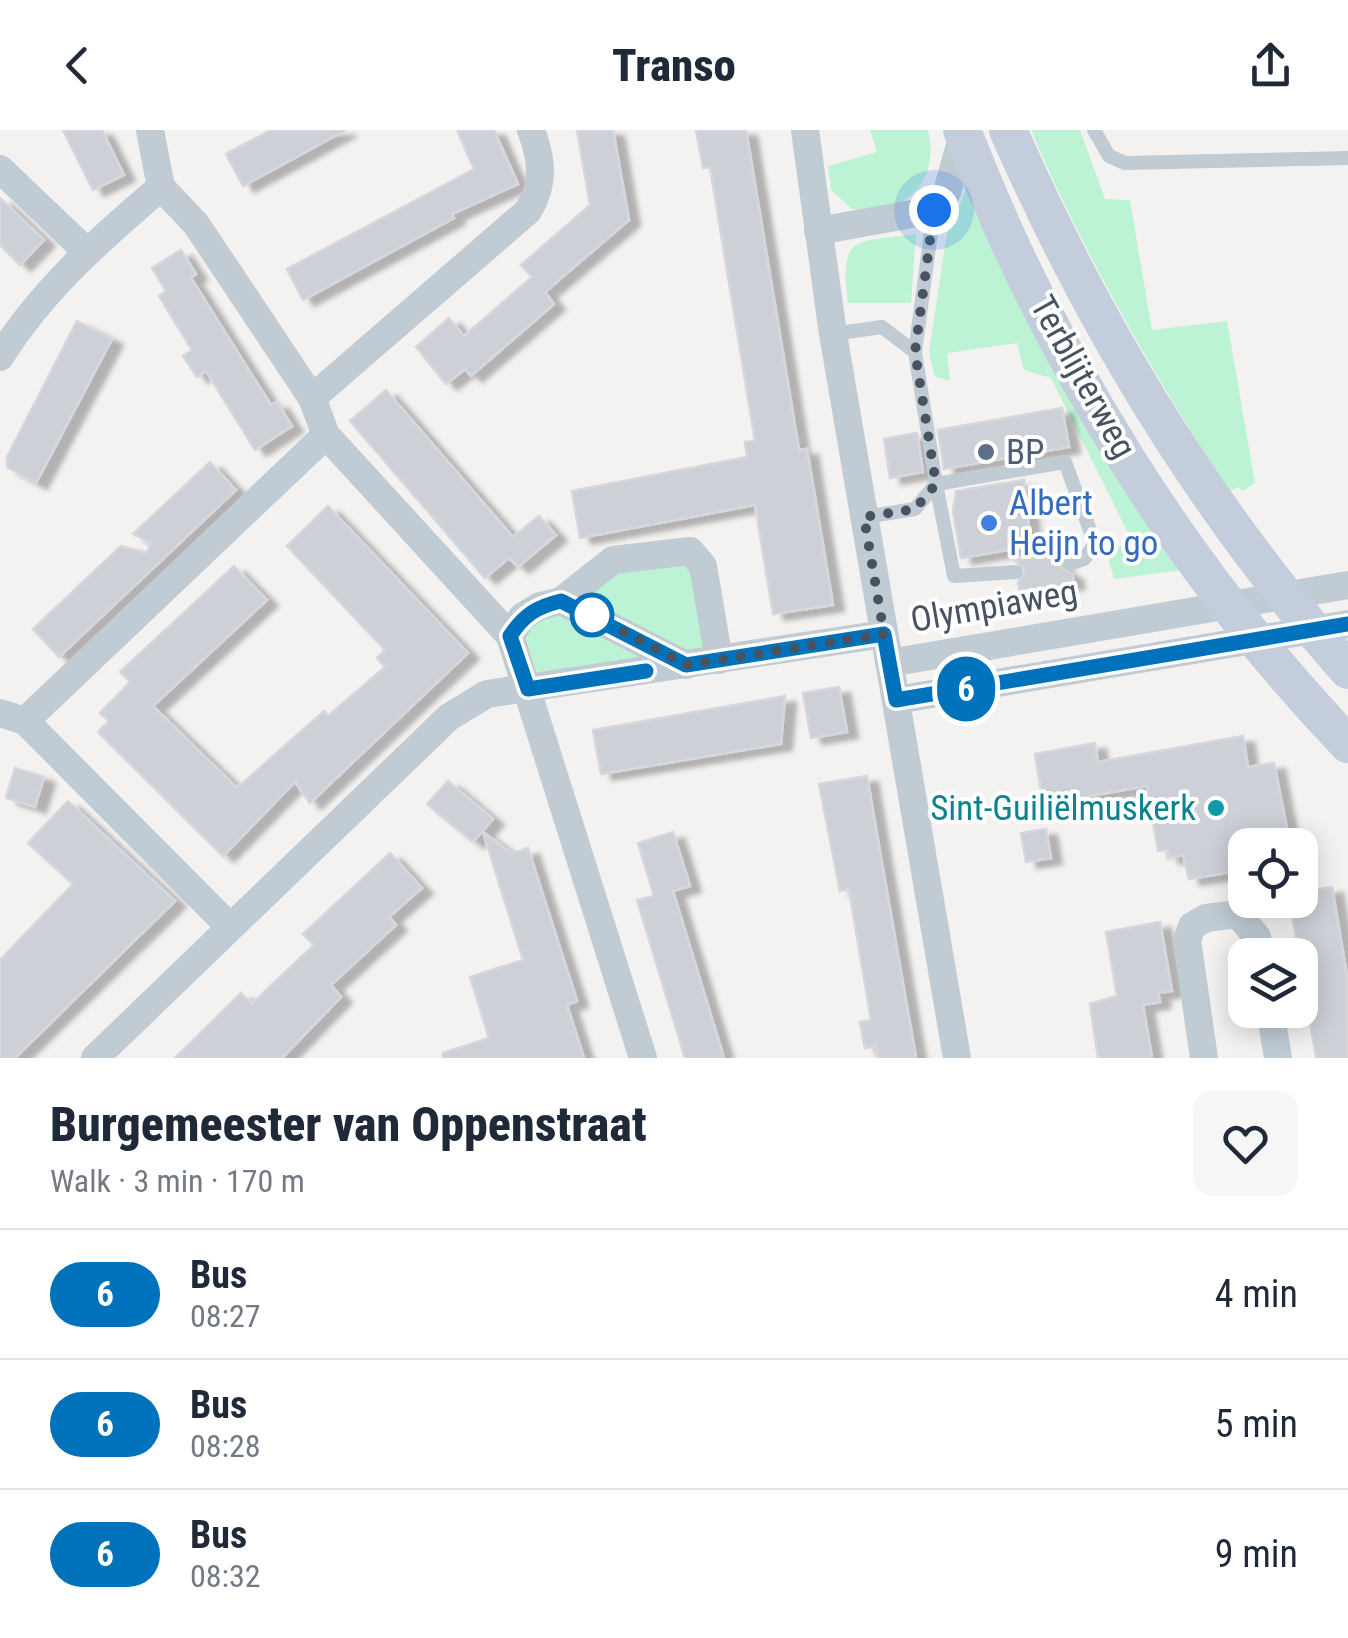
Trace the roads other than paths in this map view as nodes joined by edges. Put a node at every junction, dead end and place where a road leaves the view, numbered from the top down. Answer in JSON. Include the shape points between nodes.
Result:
{"nodes":[{"id":1,"x":531,"y":130,"type":"edge"},
{"id":2,"x":805,"y":130,"type":"edge"},
{"id":3,"x":1008,"y":130,"type":"edge"},
{"id":4,"x":1094,"y":130,"type":"edge"},
{"id":5,"x":963,"y":132,"type":"edge"},
{"id":6,"x":159,"y":133,"type":"edge"},
{"id":7,"x":1348,"y":158,"type":"edge"},
{"id":8,"x":0,"y":169,"type":"edge"},
{"id":9,"x":161,"y":186,"type":"junction"},
{"id":10,"x":934,"y":210,"type":"junction"},
{"id":11,"x":818,"y":232,"type":"junction"},
{"id":12,"x":86,"y":251,"type":"junction"},
{"id":13,"x":9,"y":321,"type":"edge"},
{"id":14,"x":833,"y":334,"type":"junction"},
{"id":15,"x":915,"y":352,"type":"junction"},
{"id":16,"x":0,"y":358,"type":"edge"},
{"id":17,"x":312,"y":398,"type":"junction"},
{"id":18,"x":326,"y":435,"type":"junction"},
{"id":19,"x":936,"y":484,"type":"junction"},
{"id":20,"x":864,"y":517,"type":"junction"},
{"id":21,"x":1070,"y":564,"type":"dead end"},
{"id":22,"x":1016,"y":572,"type":"dead end"},
{"id":23,"x":1348,"y":585,"type":"edge"},
{"id":24,"x":1285,"y":596,"type":"junction"},
{"id":25,"x":561,"y":601,"type":"junction"},
{"id":26,"x":1226,"y":605,"type":"junction"},
{"id":27,"x":1331,"y":627,"type":"edge"},
{"id":28,"x":884,"y":634,"type":"junction"},
{"id":29,"x":510,"y":636,"type":"junction"},
{"id":30,"x":1256,"y":641,"type":"junction"},
{"id":31,"x":719,"y":660,"type":"junction"},
{"id":32,"x":890,"y":662,"type":"junction"},
{"id":33,"x":686,"y":665,"type":"junction"},
{"id":34,"x":1348,"y":670,"type":"edge"},
{"id":35,"x":528,"y":689,"type":"junction"},
{"id":36,"x":896,"y":700,"type":"junction"},
{"id":37,"x":12,"y":717,"type":"edge"},
{"id":38,"x":1348,"y":744,"type":"edge"},
{"id":39,"x":229,"y":926,"type":"junction"},
{"id":40,"x":1255,"y":938,"type":"edge"},
{"id":41,"x":1273,"y":1028,"type":"edge"},
{"id":42,"x":95,"y":1058,"type":"edge"},
{"id":43,"x":643,"y":1058,"type":"edge"},
{"id":44,"x":957,"y":1058,"type":"edge"},
{"id":45,"x":1204,"y":1058,"type":"edge"},
{"id":46,"x":1278,"y":1058,"type":"edge"}],
"edges":[{"from":1,"to":17,"type":"street","via":[[541,166],[528,211]]},
{"from":2,"to":11,"type":"street"},
{"from":3,"to":24,"type":"main road","name":"Terblijterweg","via":[[1134,378]]},
{"from":4,"to":7,"type":"lane","via":[[1110,156],[1125,163]]},
{"from":5,"to":10,"type":"street"},
{"from":5,"to":26,"type":"main road","name":"Terblijterweg","via":[[1096,406]]},
{"from":6,"to":9,"type":"street"},
{"from":8,"to":12,"type":"street"},
{"from":9,"to":12,"type":"street"},
{"from":9,"to":17,"type":"street","via":[[196,224]]},
{"from":10,"to":11,"type":"street"},
{"from":10,"to":15,"type":"lane"},
{"from":11,"to":14,"type":"street"},
{"from":12,"to":13,"type":"street"},
{"from":13,"to":16,"type":"street"},
{"from":14,"to":15,"type":"lane","via":[[882,326]]},
{"from":14,"to":20,"type":"street"},
{"from":15,"to":19,"type":"lane"},
{"from":17,"to":18,"type":"street"},
{"from":18,"to":29,"type":"street"},
{"from":18,"to":37,"type":"street"},
{"from":19,"to":20,"type":"lane","via":[[915,509]]},
{"from":19,"to":21,"type":"lane","via":[[1064,462],[1095,544],[1084,560]]},
{"from":19,"to":22,"type":"lane","via":[[954,576]]},
{"from":20,"to":28,"type":"street"},
{"from":23,"to":24,"type":"street","name":"Olympiaweg"},
{"from":24,"to":26,"type":"street","name":"Olympiaweg"},
{"from":24,"to":27,"type":"main road","name":"Terblijterweg"},
{"from":25,"to":29,"type":"street","via":[[522,618]]},
{"from":25,"to":31,"type":"street","via":[[613,560],[690,552],[703,566]]},
{"from":25,"to":33,"type":"street"},
{"from":26,"to":30,"type":"main road","name":"Terblijterweg"},
{"from":26,"to":32,"type":"street","name":"Olympiaweg"},
{"from":27,"to":30,"type":"street"},
{"from":27,"to":34,"type":"main road","name":"Terblijterweg"},
{"from":28,"to":31,"type":"street"},
{"from":28,"to":32,"type":"street"},
{"from":29,"to":35,"type":"street"},
{"from":30,"to":36,"type":"street"},
{"from":30,"to":38,"type":"main road","name":"Terblijterweg"},
{"from":31,"to":33,"type":"street"},
{"from":32,"to":36,"type":"street"},
{"from":33,"to":35,"type":"street"},
{"from":35,"to":39,"type":"street","via":[[487,694],[449,717]]},
{"from":35,"to":43,"type":"street"},
{"from":36,"to":44,"type":"street"},
{"from":37,"to":39,"type":"street"},
{"from":39,"to":42,"type":"street"},
{"from":40,"to":45,"type":"street","via":[[1238,914],[1192,926],[1187,940]]},
{"from":41,"to":46,"type":"street"}]}
